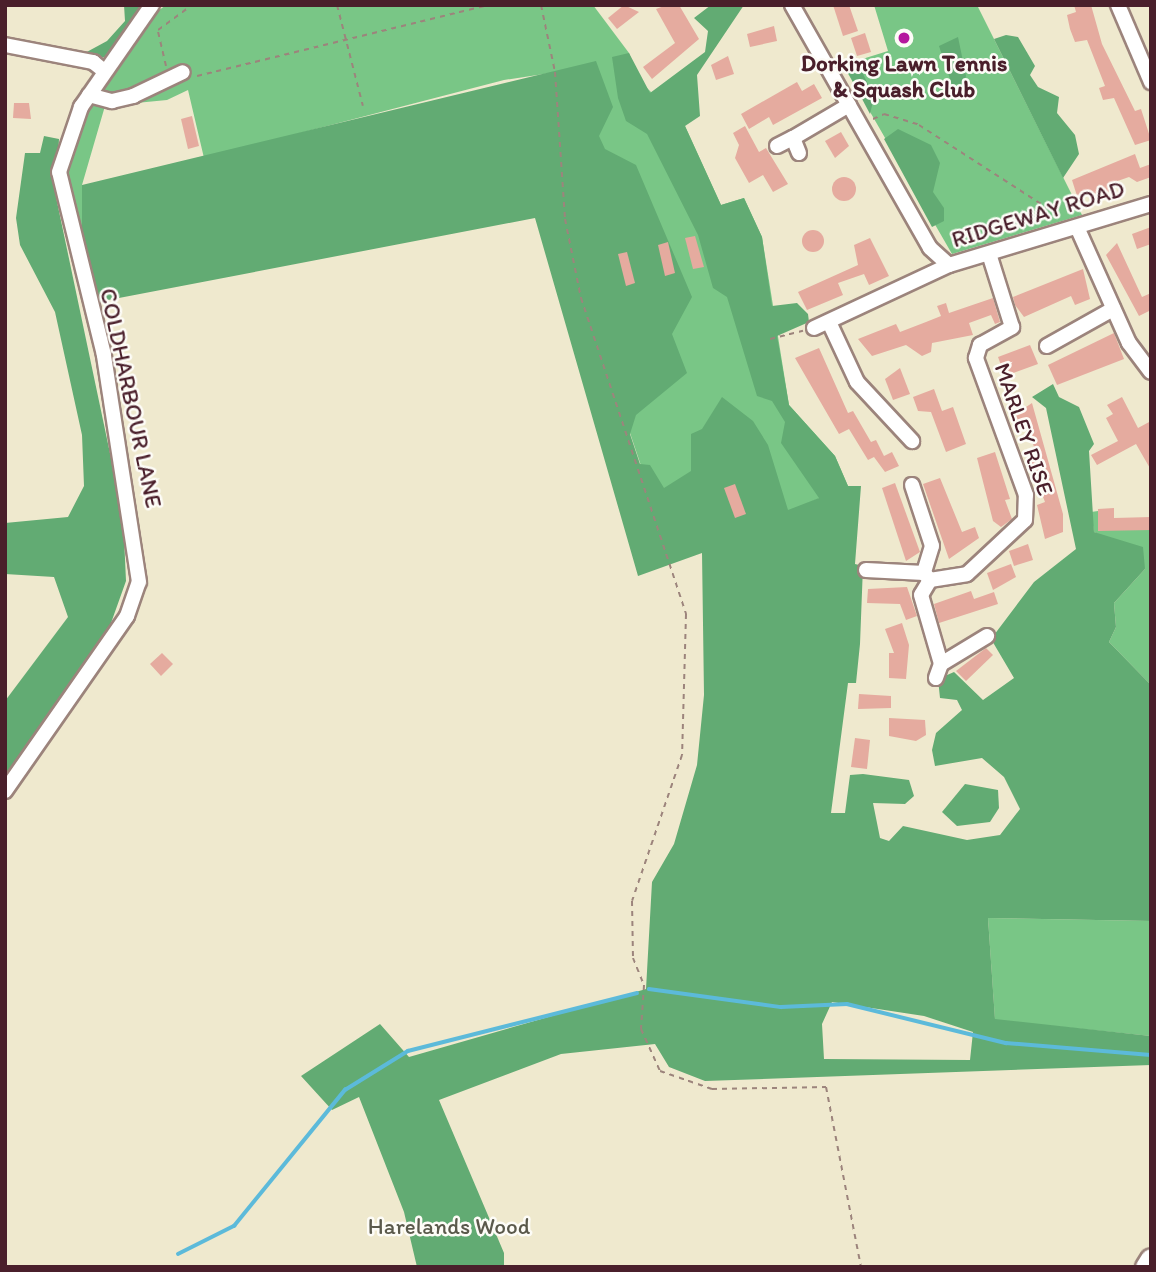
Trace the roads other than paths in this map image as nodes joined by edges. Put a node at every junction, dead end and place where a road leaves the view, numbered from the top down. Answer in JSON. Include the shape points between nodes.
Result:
{"nodes":[{"id":1,"x":152,"y":5,"type":"edge"},
{"id":2,"x":792,"y":5,"type":"edge"},
{"id":3,"x":1118,"y":5,"type":"edge"},
{"id":4,"x":5,"y":45,"type":"edge"},
{"id":5,"x":103,"y":70,"type":"junction"},
{"id":6,"x":177,"y":75,"type":"road end"},
{"id":7,"x":1151,"y":82,"type":"edge"},
{"id":8,"x":89,"y":95,"type":"junction"},
{"id":9,"x":849,"y":105,"type":"junction"},
{"id":10,"x":793,"y":138,"type":"junction"},
{"id":11,"x":777,"y":146,"type":"dead end"},
{"id":12,"x":799,"y":153,"type":"dead end"},
{"id":13,"x":1151,"y":204,"type":"edge"},
{"id":14,"x":1072,"y":229,"type":"junction"},
{"id":15,"x":990,"y":257,"type":"junction"},
{"id":16,"x":949,"y":265,"type":"junction"},
{"id":17,"x":1113,"y":309,"type":"junction"},
{"id":18,"x":1057,"y":317,"type":"dead end"},
{"id":19,"x":829,"y":322,"type":"junction"},
{"id":20,"x":814,"y":328,"type":"road end"},
{"id":21,"x":1066,"y":331,"type":"junction"},
{"id":22,"x":1047,"y":346,"type":"dead end"},
{"id":23,"x":1151,"y":372,"type":"edge"},
{"id":24,"x":910,"y":435,"type":"dead end"},
{"id":25,"x":912,"y":485,"type":"dead end"},
{"id":26,"x":866,"y":570,"type":"dead end"},
{"id":27,"x":927,"y":577,"type":"junction"},
{"id":28,"x":987,"y":636,"type":"dead end"},
{"id":29,"x":5,"y":790,"type":"edge"},
{"id":30,"x":1151,"y":1259,"type":"edge"},
{"id":31,"x":1146,"y":1267,"type":"edge"}],
"edges":[{"from":1,"to":5,"type":"street","name":"COLDHARBOUR LANE"},
{"from":2,"to":9,"type":"street","name":"RIDGEWAY ROAD"},
{"from":3,"to":7,"type":"street"},
{"from":4,"to":5,"type":"street","via":[[93,62]]},
{"from":5,"to":8,"type":"street","name":"COLDHARBOUR LANE"},
{"from":6,"to":8,"type":"street","via":[[116,105]]},
{"from":8,"to":29,"type":"street","name":"COLDHARBOUR LANE","via":[[61,151],[60,193],[104,355],[139,582],[127,616]]},
{"from":9,"to":10,"type":"street"},
{"from":9,"to":16,"type":"street","name":"RIDGEWAY ROAD","via":[[930,248]]},
{"from":10,"to":11,"type":"street"},
{"from":10,"to":12,"type":"street"},
{"from":13,"to":14,"type":"street","name":"RIDGEWAY ROAD"},
{"from":14,"to":15,"type":"street","name":"RIDGEWAY ROAD"},
{"from":14,"to":17,"type":"street"},
{"from":15,"to":16,"type":"street","name":"RIDGEWAY ROAD"},
{"from":15,"to":27,"type":"street","name":"MARLEY RISE","via":[[1012,327],[980,345],[976,358],[1029,509],[1004,546],[967,574]]},
{"from":16,"to":19,"type":"street"},
{"from":17,"to":21,"type":"street"},
{"from":17,"to":23,"type":"street"},
{"from":18,"to":21,"type":"street"},
{"from":19,"to":20,"type":"street"},
{"from":19,"to":24,"type":"street","via":[[856,382]]},
{"from":21,"to":22,"type":"street"},
{"from":25,"to":27,"type":"street","via":[[932,546]]},
{"from":26,"to":27,"type":"street","name":"MARLEY RISE"},
{"from":27,"to":28,"type":"street","via":[[921,595],[939,671]]},
{"from":30,"to":31,"type":"highway"}]}
